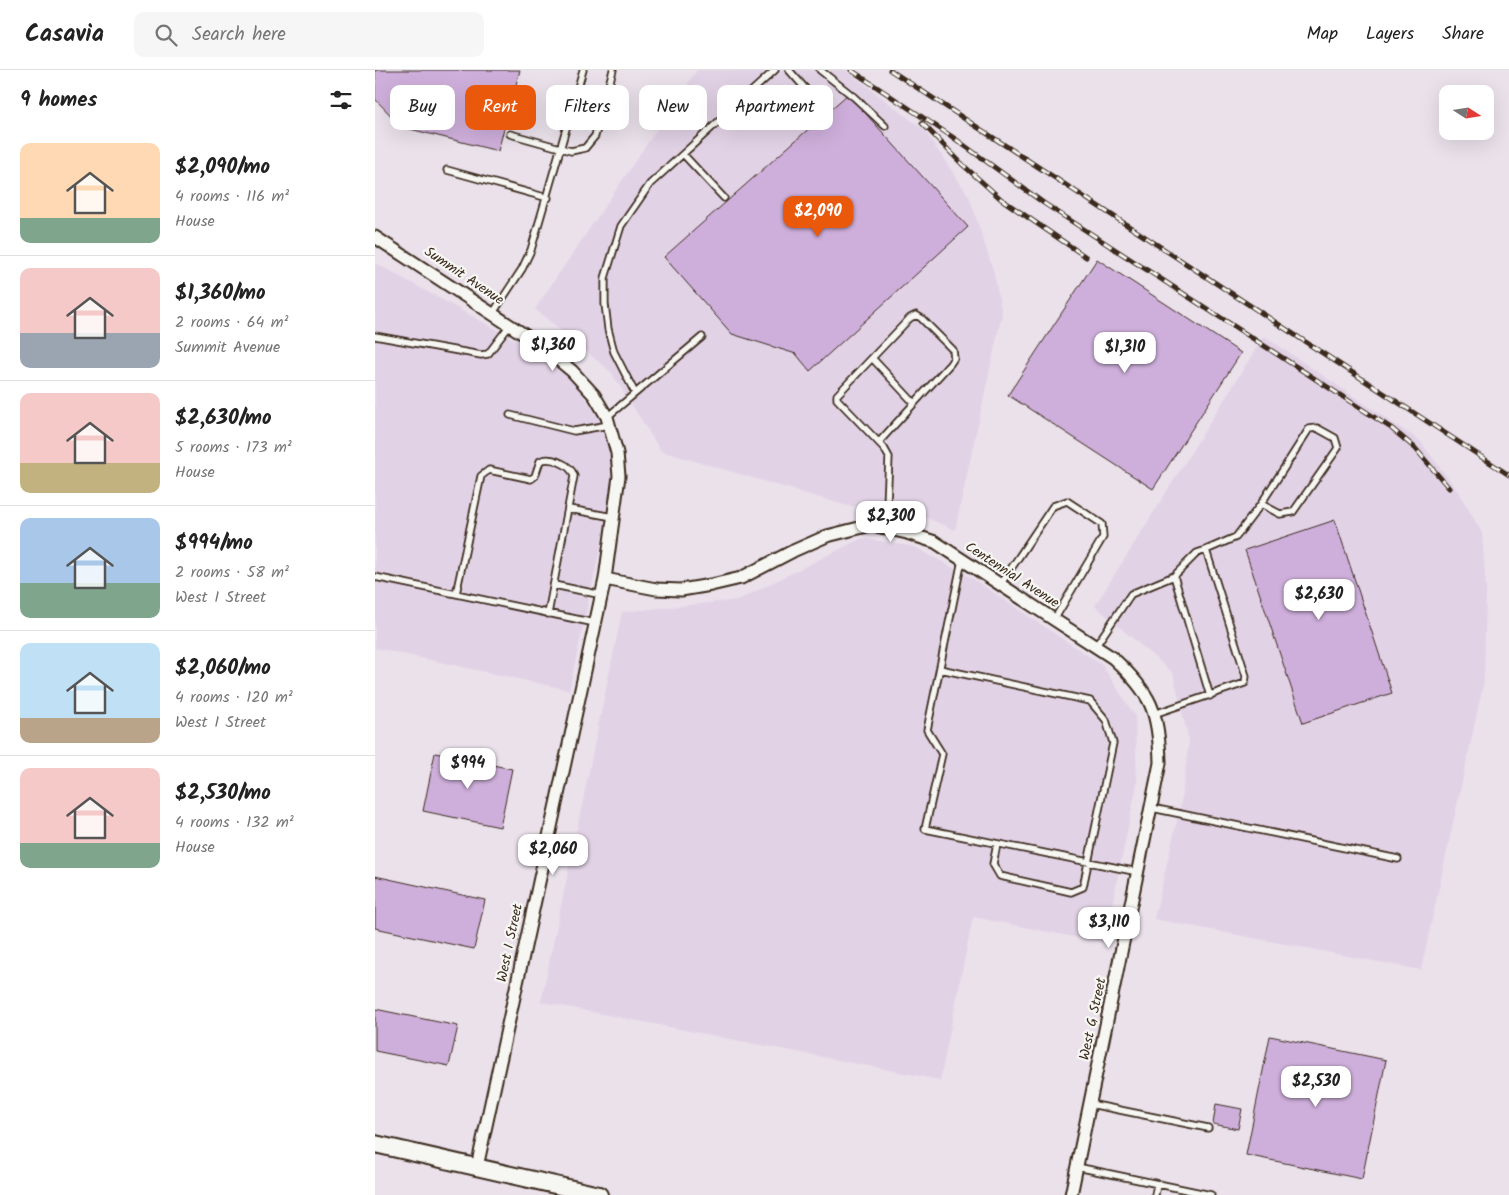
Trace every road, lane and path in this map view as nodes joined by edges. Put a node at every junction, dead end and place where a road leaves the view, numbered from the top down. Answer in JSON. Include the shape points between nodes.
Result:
{"nodes":[{"id":1,"x":583,"y":70,"type":"edge"},
{"id":2,"x":613,"y":70,"type":"edge"},
{"id":3,"x":775,"y":70,"type":"edge"},
{"id":4,"x":789,"y":70,"type":"edge"},
{"id":5,"x":820,"y":70,"type":"edge"},
{"id":6,"x":802,"y":85,"type":"edge"},
{"id":7,"x":885,"y":126,"type":"dead end"},
{"id":8,"x":510,"y":134,"type":"dead end"},
{"id":9,"x":562,"y":148,"type":"junction"},
{"id":10,"x":683,"y":154,"type":"junction"},
{"id":11,"x":447,"y":170,"type":"dead end"},
{"id":12,"x":548,"y":198,"type":"junction"},
{"id":13,"x":724,"y":198,"type":"dead end"},
{"id":14,"x":375,"y":237,"type":"edge"},
{"id":15,"x":493,"y":313,"type":"junction"},
{"id":16,"x":510,"y":325,"type":"junction"},
{"id":17,"x":375,"y":336,"type":"edge"},
{"id":18,"x":702,"y":337,"type":"dead end"},
{"id":19,"x":872,"y":358,"type":"junction"},
{"id":20,"x":635,"y":393,"type":"junction"},
{"id":21,"x":914,"y":403,"type":"junction"},
{"id":22,"x":510,"y":416,"type":"dead end"},
{"id":23,"x":609,"y":421,"type":"junction"},
{"id":24,"x":879,"y":442,"type":"junction"},
{"id":25,"x":1261,"y":504,"type":"junction"},
{"id":26,"x":569,"y":509,"type":"junction"},
{"id":27,"x":615,"y":517,"type":"junction"},
{"id":28,"x":886,"y":528,"type":"junction"},
{"id":29,"x":1206,"y":550,"type":"junction"},
{"id":30,"x":962,"y":560,"type":"junction"},
{"id":31,"x":1174,"y":576,"type":"junction"},
{"id":32,"x":375,"y":577,"type":"edge"},
{"id":33,"x":605,"y":579,"type":"junction"},
{"id":34,"x":554,"y":585,"type":"junction"},
{"id":35,"x":1000,"y":585,"type":"junction"},
{"id":36,"x":456,"y":594,"type":"junction"},
{"id":37,"x":602,"y":595,"type":"junction"},
{"id":38,"x":548,"y":614,"type":"junction"},
{"id":39,"x":1054,"y":620,"type":"junction"},
{"id":40,"x":595,"y":624,"type":"junction"},
{"id":41,"x":1095,"y":646,"type":"junction"},
{"id":42,"x":939,"y":669,"type":"junction"},
{"id":43,"x":1210,"y":696,"type":"junction"},
{"id":44,"x":1150,"y":701,"type":"joint"},
{"id":45,"x":1154,"y":714,"type":"junction"},
{"id":46,"x":1152,"y":808,"type":"junction"},
{"id":47,"x":997,"y":844,"type":"junction"},
{"id":48,"x":1398,"y":859,"type":"dead end"},
{"id":49,"x":1089,"y":863,"type":"junction"},
{"id":50,"x":1139,"y":872,"type":"junction"},
{"id":51,"x":1090,"y":1104,"type":"junction"},
{"id":52,"x":1208,"y":1128,"type":"dead end"},
{"id":53,"x":375,"y":1144,"type":"edge"},
{"id":54,"x":477,"y":1167,"type":"junction"},
{"id":55,"x":1077,"y":1167,"type":"junction"},
{"id":56,"x":1157,"y":1185,"type":"junction"},
{"id":57,"x":581,"y":1193,"type":"edge"},
{"id":58,"x":599,"y":1195,"type":"edge"},
{"id":59,"x":1071,"y":1195,"type":"edge"},
{"id":60,"x":1155,"y":1195,"type":"edge"},
{"id":61,"x":1211,"y":1195,"type":"edge"}],
"edges":[{"from":1,"to":9,"type":"lane"},
{"from":2,"to":9,"type":"lane","via":[[591,144],[578,150]]},
{"from":3,"to":10,"type":"lane"},
{"from":4,"to":6,"type":"lane"},
{"from":5,"to":7,"type":"lane"},
{"from":8,"to":9,"type":"lane"},
{"from":9,"to":12,"type":"lane"},
{"from":10,"to":13,"type":"lane"},
{"from":10,"to":20,"type":"lane","via":[[650,184],[636,202],[621,226],[605,278],[608,329],[614,352]]},
{"from":11,"to":12,"type":"lane"},
{"from":12,"to":15,"type":"lane","via":[[525,263]]},
{"from":14,"to":15,"type":"street","name":"Summit Avenue"},
{"from":15,"to":16,"type":"street","name":"Summit Avenue"},
{"from":16,"to":17,"type":"lane","via":[[487,354],[481,355]]},
{"from":16,"to":23,"type":"street","name":"Summit Avenue","via":[[573,371],[594,395]]},
{"from":18,"to":20,"type":"lane"},
{"from":19,"to":21,"type":"lane"},
{"from":19,"to":21,"type":"lane","via":[[910,318],[916,316],[953,350],[954,358],[950,364]]},
{"from":19,"to":24,"type":"lane","via":[[838,392],[837,399]]},
{"from":20,"to":23,"type":"lane"},
{"from":21,"to":24,"type":"lane"},
{"from":22,"to":23,"type":"lane","via":[[574,431]]},
{"from":23,"to":27,"type":"street","name":"Summit Avenue","via":[[619,476]]},
{"from":24,"to":28,"type":"lane","via":[[889,457]]},
{"from":25,"to":25,"type":"lane","via":[[1280,514],[1293,512],[1337,448],[1335,438],[1317,428],[1309,429]]},
{"from":25,"to":29,"type":"lane","via":[[1236,537]]},
{"from":26,"to":27,"type":"lane"},
{"from":26,"to":34,"type":"lane"},
{"from":26,"to":36,"type":"lane","via":[[574,476],[565,464],[542,459],[531,479],[489,470],[483,473]]},
{"from":27,"to":33,"type":"street","name":"Summit Avenue"},
{"from":28,"to":30,"type":"street","name":"Centennial Avenue","via":[[935,542]]},
{"from":28,"to":33,"type":"street","name":"Centennial Avenue","via":[[871,525],[827,536],[741,578],[711,585],[681,590],[656,589]]},
{"from":29,"to":31,"type":"lane","via":[[1197,553]]},
{"from":29,"to":43,"type":"lane","via":[[1246,676],[1242,686]]},
{"from":30,"to":35,"type":"street","name":"Centennial Avenue"},
{"from":30,"to":42,"type":"lane"},
{"from":31,"to":41,"type":"lane","via":[[1131,594]]},
{"from":31,"to":43,"type":"lane"},
{"from":32,"to":36,"type":"lane"},
{"from":33,"to":37,"type":"street","name":"West I Street"},
{"from":34,"to":37,"type":"lane"},
{"from":34,"to":38,"type":"lane"},
{"from":35,"to":39,"type":"street","name":"Centennial Avenue"},
{"from":35,"to":39,"type":"lane","via":[[1053,506],[1067,500],[1073,503],[1102,524],[1103,537]]},
{"from":36,"to":38,"type":"lane"},
{"from":37,"to":40,"type":"street","name":"West I Street"},
{"from":38,"to":40,"type":"lane"},
{"from":39,"to":41,"type":"street","name":"Centennial Avenue"},
{"from":40,"to":54,"type":"street","name":"West I Street"},
{"from":41,"to":44,"type":"street","name":"Centennial Avenue","via":[[1137,680]]},
{"from":42,"to":47,"type":"lane","via":[[927,730],[941,754],[925,829]]},
{"from":42,"to":49,"type":"lane","via":[[1090,701],[1106,720],[1113,743]]},
{"from":43,"to":45,"type":"lane"},
{"from":44,"to":45,"type":"street","name":"West G Street"},
{"from":45,"to":46,"type":"street","name":"West G Street","via":[[1160,736],[1160,763]]},
{"from":46,"to":48,"type":"lane"},
{"from":46,"to":50,"type":"street","name":"West G Street"},
{"from":47,"to":49,"type":"lane"},
{"from":47,"to":49,"type":"lane","via":[[993,864],[1000,876],[1071,892],[1083,887]]},
{"from":49,"to":50,"type":"lane"},
{"from":50,"to":51,"type":"street","name":"West G Street"},
{"from":51,"to":52,"type":"lane"},
{"from":51,"to":55,"type":"street","name":"West G Street"},
{"from":53,"to":54,"type":"street"},
{"from":54,"to":57,"type":"street"},
{"from":55,"to":56,"type":"lane"},
{"from":55,"to":59,"type":"street","name":"West G Street"},
{"from":56,"to":60,"type":"lane"},
{"from":56,"to":61,"type":"lane"},
{"from":57,"to":58,"type":"street"}]}
